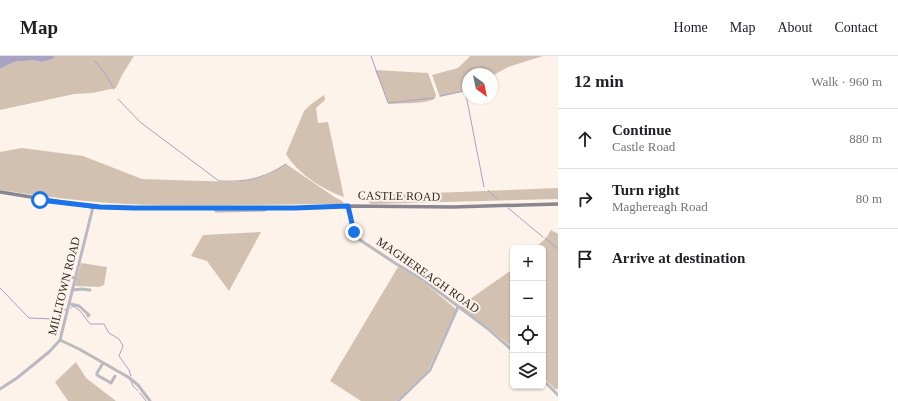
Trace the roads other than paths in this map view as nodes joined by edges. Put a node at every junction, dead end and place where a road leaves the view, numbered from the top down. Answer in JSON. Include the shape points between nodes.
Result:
{"nodes":[{"id":1,"x":0,"y":192,"type":"edge"},
{"id":2,"x":558,"y":204,"type":"edge"},
{"id":3,"x":92,"y":206,"type":"junction"},
{"id":4,"x":348,"y":206,"type":"junction"},
{"id":5,"x":70,"y":276,"type":"dead end"},
{"id":6,"x":76,"y":279,"type":"junction"},
{"id":7,"x":73,"y":290,"type":"junction"},
{"id":8,"x":90,"y":290,"type":"dead end"},
{"id":9,"x":70,"y":304,"type":"junction"},
{"id":10,"x":458,"y":307,"type":"junction"},
{"id":11,"x":88,"y":316,"type":"dead end"},
{"id":12,"x":60,"y":340,"type":"junction"},
{"id":13,"x":510,"y":347,"type":"edge"},
{"id":14,"x":103,"y":363,"type":"junction"},
{"id":15,"x":115,"y":376,"type":"dead end"},
{"id":16,"x":546,"y":383,"type":"edge"},
{"id":17,"x":0,"y":389,"type":"edge"},
{"id":18,"x":558,"y":395,"type":"edge"},
{"id":19,"x":150,"y":401,"type":"edge"},
{"id":20,"x":398,"y":401,"type":"edge"}],
"edges":[{"from":1,"to":3,"type":"main road","name":"CASTLE ROAD"},
{"from":2,"to":4,"type":"main road","name":"CASTLE ROAD"},
{"from":3,"to":4,"type":"main road","name":"CASTLE ROAD","via":[[226,210]]},
{"from":3,"to":6,"type":"street","name":"MILLTOWN ROAD"},
{"from":4,"to":10,"type":"street","name":"MAGHEREAGH ROAD","via":[[354,233],[360,240],[423,280]]},
{"from":5,"to":6,"type":"street"},
{"from":6,"to":7,"type":"street","name":"MILLTOWN ROAD"},
{"from":7,"to":8,"type":"street"},
{"from":7,"to":9,"type":"street","name":"MILLTOWN ROAD"},
{"from":9,"to":11,"type":"street","via":[[81,307]]},
{"from":9,"to":12,"type":"street","name":"MILLTOWN ROAD"},
{"from":10,"to":13,"type":"street","name":"MAGHEREAGH ROAD"},
{"from":10,"to":20,"type":"street","via":[[430,370]]},
{"from":12,"to":14,"type":"street"},
{"from":12,"to":17,"type":"street","name":"MILLTOWN ROAD","via":[[18,378]]},
{"from":14,"to":15,"type":"street","via":[[97,374],[112,384]]},
{"from":14,"to":19,"type":"street","via":[[133,380]]},
{"from":16,"to":18,"type":"street"}]}
